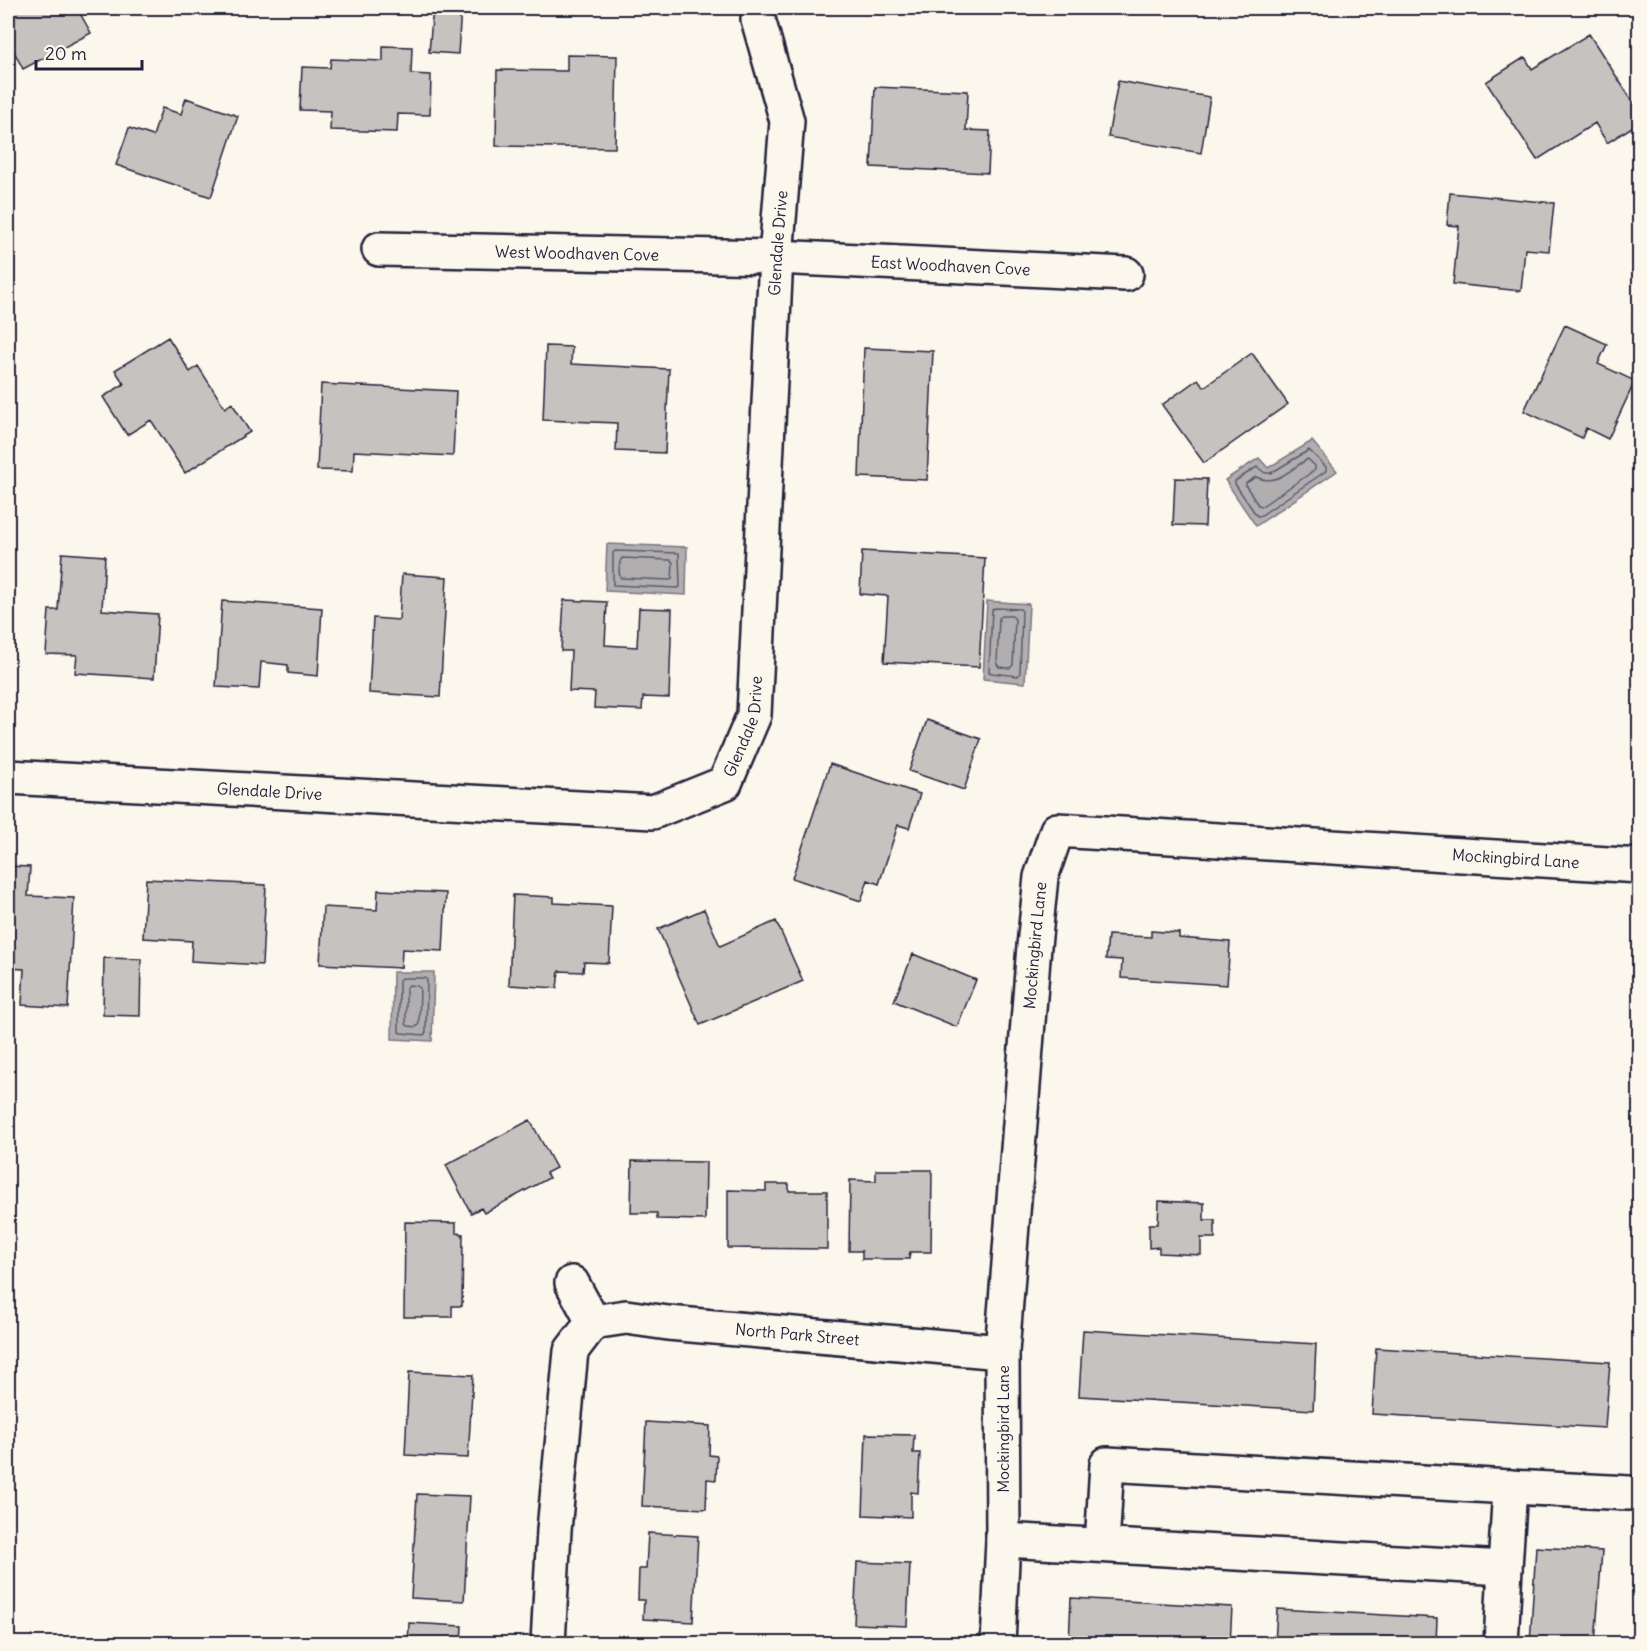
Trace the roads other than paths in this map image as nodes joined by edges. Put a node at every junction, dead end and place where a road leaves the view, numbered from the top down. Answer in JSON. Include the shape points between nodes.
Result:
{"nodes":[{"id":1,"x":758,"y":19,"type":"dead end"},
{"id":2,"x":379,"y":249,"type":"dead end"},
{"id":3,"x":776,"y":257,"type":"junction"},
{"id":4,"x":1126,"y":274,"type":"dead end"},
{"id":5,"x":8,"y":777,"type":"edge"},
{"id":6,"x":1640,"y":866,"type":"edge"},
{"id":7,"x":572,"y":1283,"type":"dead end"},
{"id":8,"x":593,"y":1322,"type":"junction"},
{"id":9,"x":1002,"y":1352,"type":"junction"},
{"id":10,"x":1510,"y":1487,"type":"junction"},
{"id":11,"x":1629,"y":1493,"type":"dead end"},
{"id":12,"x":1003,"y":1540,"type":"junction"},
{"id":13,"x":1102,"y":1545,"type":"junction"},
{"id":14,"x":1505,"y":1568,"type":"junction"},
{"id":15,"x":548,"y":1644,"type":"edge"},
{"id":16,"x":998,"y":1644,"type":"edge"},
{"id":17,"x":1501,"y":1644,"type":"edge"}],
"edges":[{"from":1,"to":3,"type":"street","name":"Glendale Drive","via":[[787,121]]},
{"from":2,"to":3,"type":"street","name":"West Woodhaven Cove"},
{"from":3,"to":4,"type":"street","name":"East Woodhaven Cove"},
{"from":3,"to":5,"type":"street","name":"Glendale Drive","via":[[754,715],[725,783],[653,812]]},
{"from":6,"to":9,"type":"street","name":"Mockingbird Lane","via":[[1057,830],[1041,877]]},
{"from":7,"to":8,"type":"street"},
{"from":8,"to":9,"type":"street","name":"North Park Street","via":[[626,1317]]},
{"from":8,"to":15,"type":"street","via":[[570,1351]]},
{"from":9,"to":12,"type":"street","name":"Mockingbird Lane"},
{"from":10,"to":11,"type":"street"},
{"from":10,"to":13,"type":"street","via":[[1107,1464]]},
{"from":10,"to":14,"type":"street"},
{"from":12,"to":13,"type":"street"},
{"from":12,"to":16,"type":"street","name":"Mockingbird Lane"},
{"from":13,"to":14,"type":"street"},
{"from":14,"to":17,"type":"street"}]}
